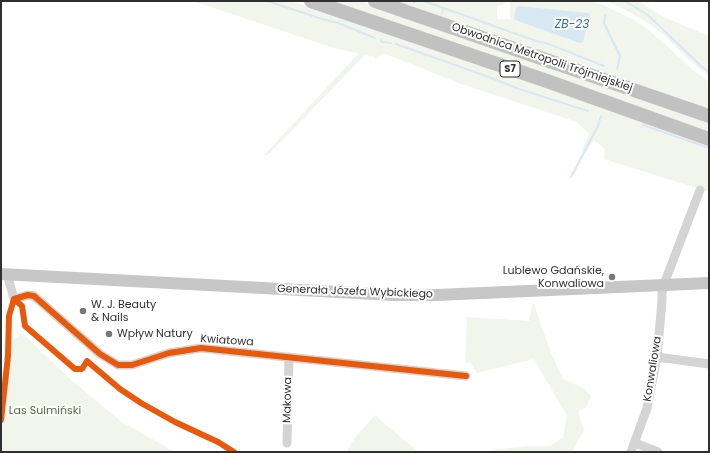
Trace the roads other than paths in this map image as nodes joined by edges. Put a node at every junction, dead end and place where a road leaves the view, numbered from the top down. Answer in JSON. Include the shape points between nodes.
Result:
{"nodes":[{"id":1,"x":311,"y":1,"type":"edge"},
{"id":2,"x":375,"y":1,"type":"edge"},
{"id":3,"x":709,"y":116,"type":"edge"},
{"id":4,"x":709,"y":139,"type":"edge"},
{"id":5,"x":700,"y":190,"type":"dead end"},
{"id":6,"x":5,"y":275,"type":"edge"},
{"id":7,"x":709,"y":283,"type":"edge"},
{"id":8,"x":664,"y":284,"type":"junction"},
{"id":9,"x":657,"y":356,"type":"junction"},
{"id":10,"x":289,"y":357,"type":"junction"},
{"id":11,"x":709,"y":364,"type":"edge"},
{"id":12,"x":466,"y":376,"type":"dead end"},
{"id":13,"x":288,"y":443,"type":"dead end"},
{"id":14,"x":635,"y":443,"type":"junction"},
{"id":15,"x":631,"y":452,"type":"edge"},
{"id":16,"x":658,"y":452,"type":"edge"}],
"edges":[{"from":1,"to":4,"type":"highway","name":"Obwodnica Metropolii Trójmiejskiej","number":"S7"},
{"from":2,"to":3,"type":"highway","name":"Obwodnica Metropolii Trójmiejskiej","number":"S7"},
{"from":5,"to":8,"type":"street","name":"Konwaliowa"},
{"from":6,"to":8,"type":"main road","name":"Generała Józefa Wybickiego","via":[[394,295],[445,295]]},
{"from":6,"to":10,"type":"street","name":"Kwiatowa","via":[[14,299],[28,294],[34,296],[100,354],[118,365],[132,366],[169,353],[201,348]]},
{"from":7,"to":8,"type":"main road","name":"Generała Józefa Wybickiego"},
{"from":8,"to":9,"type":"street","name":"Konwaliowa"},
{"from":9,"to":11,"type":"street"},
{"from":9,"to":14,"type":"street","name":"Konwaliowa","via":[[647,408]]},
{"from":10,"to":12,"type":"street","name":"Kwiatowa"},
{"from":10,"to":13,"type":"street","name":"Makowa"},
{"from":14,"to":15,"type":"street","name":"Konwaliowa"},
{"from":14,"to":16,"type":"street"}]}
